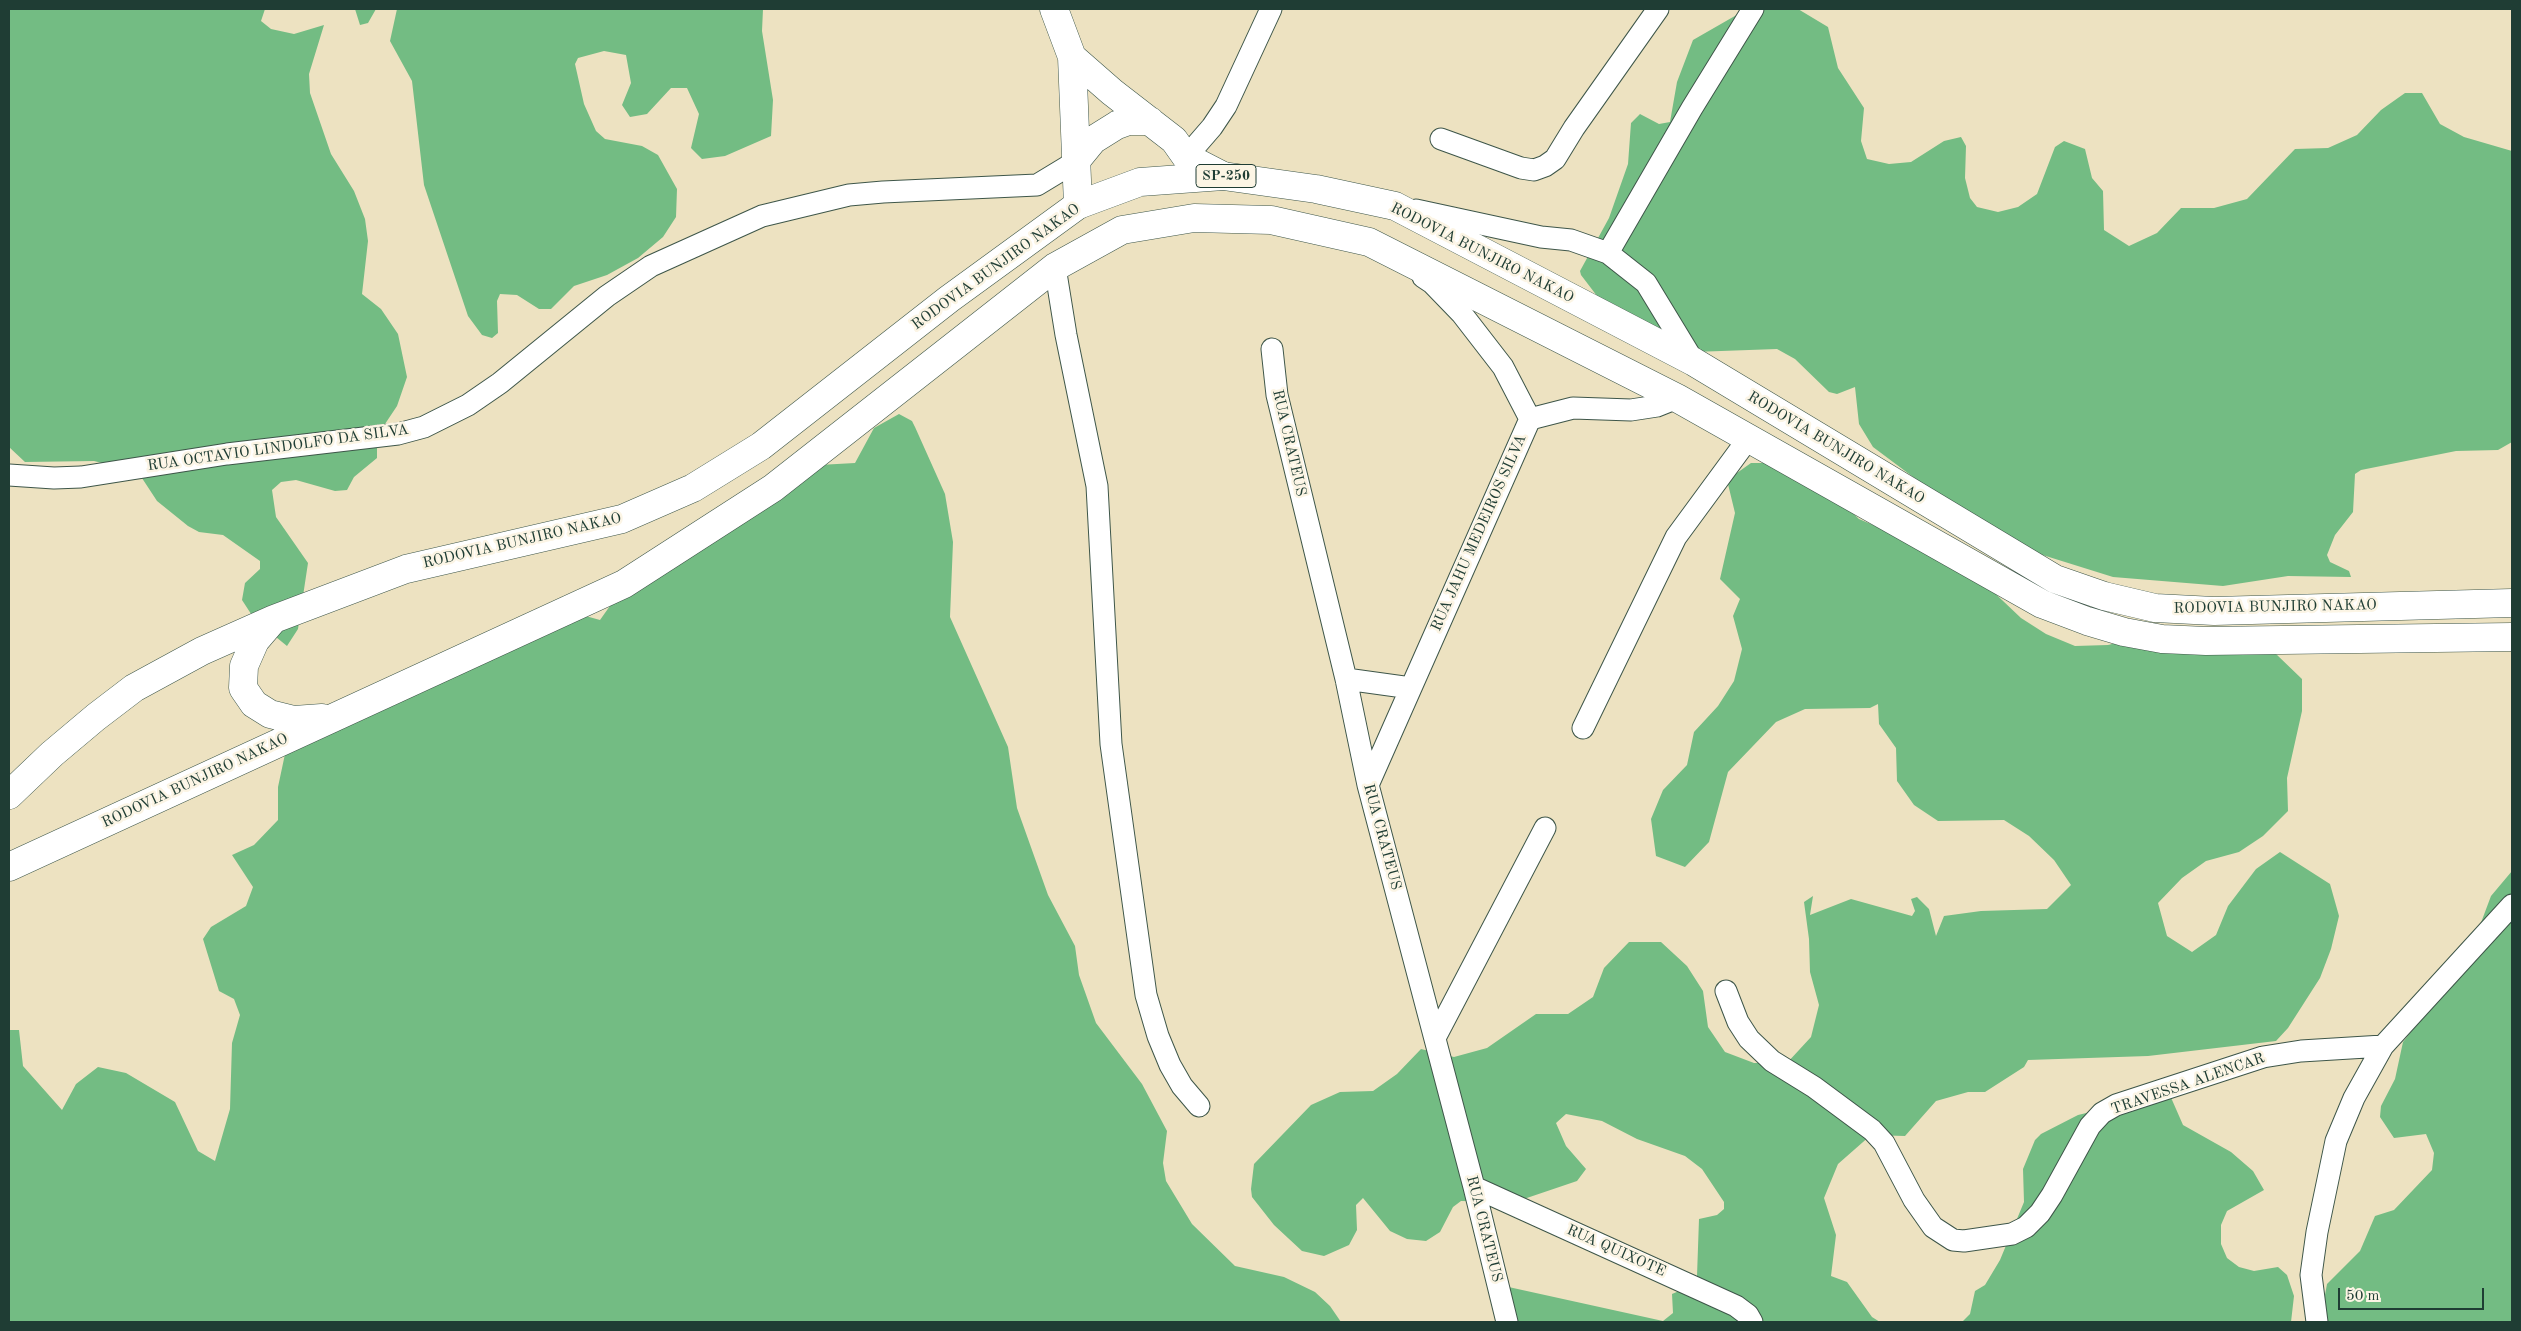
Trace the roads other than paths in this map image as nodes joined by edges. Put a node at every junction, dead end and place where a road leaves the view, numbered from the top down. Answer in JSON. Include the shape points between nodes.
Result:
{"nodes":[{"id":1,"x":1054,"y":9,"type":"edge"},
{"id":2,"x":1271,"y":9,"type":"edge"},
{"id":3,"x":1658,"y":9,"type":"edge"},
{"id":4,"x":1753,"y":9,"type":"edge"},
{"id":5,"x":1072,"y":57,"type":"junction"},
{"id":6,"x":1150,"y":121,"type":"junction"},
{"id":7,"x":1441,"y":139,"type":"dead end"},
{"id":8,"x":1186,"y":157,"type":"junction"},
{"id":9,"x":1076,"y":162,"type":"junction"},
{"id":10,"x":1223,"y":176,"type":"junction"},
{"id":11,"x":1078,"y":205,"type":"junction"},
{"id":12,"x":1395,"y":206,"type":"junction"},
{"id":13,"x":1369,"y":242,"type":"junction"},
{"id":14,"x":1608,"y":253,"type":"junction"},
{"id":15,"x":1055,"y":267,"type":"junction"},
{"id":16,"x":1272,"y":349,"type":"dead end"},
{"id":17,"x":1694,"y":362,"type":"junction"},
{"id":18,"x":1677,"y":398,"type":"junction"},
{"id":19,"x":1530,"y":420,"type":"junction"},
{"id":20,"x":1748,"y":439,"type":"junction"},
{"id":21,"x":9,"y":475,"type":"edge"},
{"id":22,"x":2512,"y":603,"type":"edge"},
{"id":23,"x":274,"y":619,"type":"junction"},
{"id":24,"x":2512,"y":637,"type":"edge"},
{"id":25,"x":1346,"y":679,"type":"junction"},
{"id":26,"x":1410,"y":688,"type":"junction"},
{"id":27,"x":334,"y":718,"type":"junction"},
{"id":28,"x":1583,"y":728,"type":"dead end"},
{"id":29,"x":1368,"y":786,"type":"junction"},
{"id":30,"x":9,"y":796,"type":"edge"},
{"id":31,"x":1545,"y":828,"type":"dead end"},
{"id":32,"x":9,"y":867,"type":"edge"},
{"id":33,"x":2512,"y":905,"type":"edge"},
{"id":34,"x":1726,"y":991,"type":"dead end"},
{"id":35,"x":1435,"y":1038,"type":"junction"},
{"id":36,"x":2383,"y":1046,"type":"junction"},
{"id":37,"x":1199,"y":1106,"type":"dead end"},
{"id":38,"x":1474,"y":1187,"type":"junction"},
{"id":39,"x":1507,"y":1322,"type":"edge"},
{"id":40,"x":1752,"y":1322,"type":"edge"},
{"id":41,"x":2317,"y":1322,"type":"edge"}],
"edges":[{"from":1,"to":5,"type":"main road"},
{"from":2,"to":8,"type":"street","via":[[1226,106]]},
{"from":3,"to":7,"type":"street","via":[[1555,159],[1545,166],[1534,170],[1521,168]]},
{"from":4,"to":14,"type":"street"},
{"from":5,"to":6,"type":"main road"},
{"from":5,"to":9,"type":"main road"},
{"from":6,"to":8,"type":"main road","via":[[1174,140]]},
{"from":6,"to":9,"type":"main road","via":[[1128,121],[1117,125],[1093,140]]},
{"from":8,"to":10,"type":"main road"},
{"from":9,"to":11,"type":"main road"},
{"from":9,"to":21,"type":"street","name":"RUA OCTAVIO LINDOLFO DA SILVA","via":[[1037,185],[866,194],[762,216],[651,266],[607,296],[500,383],[468,405],[424,427],[398,434],[227,454],[82,477]]},
{"from":10,"to":11,"type":"main road","name":"RODOVIA BUNJIRO NAKAO","number":"SP-250","via":[[1140,182]]},
{"from":10,"to":12,"type":"main road","name":"RODOVIA BUNJIRO NAKAO","number":"SP-250","via":[[1316,189]]},
{"from":11,"to":23,"type":"main road","name":"RODOVIA BUNJIRO NAKAO","number":"SP-250","via":[[949,298],[761,446],[693,488],[622,519],[406,569]]},
{"from":12,"to":14,"type":"street","via":[[1541,237],[1571,240]]},
{"from":12,"to":17,"type":"main road","name":"RODOVIA BUNJIRO NAKAO","number":"SP-250"},
{"from":13,"to":15,"type":"main road","name":"RODOVIA BUNJIRO NAKAO","via":[[1271,220],[1194,218],[1122,230]]},
{"from":13,"to":18,"type":"main road","name":"RODOVIA BUNJIRO NAKAO"},
{"from":13,"to":19,"type":"street","via":[[1432,283],[1462,314],[1503,367]]},
{"from":14,"to":17,"type":"street","via":[[1646,283]]},
{"from":15,"to":27,"type":"main road","name":"RODOVIA BUNJIRO NAKAO","via":[[774,488],[624,584]]},
{"from":15,"to":37,"type":"street","via":[[1098,486],[1111,744],[1146,995],[1170,1065]]},
{"from":16,"to":25,"type":"street","name":"RUA CRATEUS","via":[[1277,395]]},
{"from":17,"to":22,"type":"main road","name":"RODOVIA BUNJIRO NAKAO","number":"SP-250","via":[[2055,579],[2104,596],[2155,608],[2214,611]]},
{"from":18,"to":19,"type":"street","name":"RUA JAHU MEDEIROS SILVA","via":[[1657,406],[1631,410],[1573,408]]},
{"from":18,"to":20,"type":"main road","name":"RODOVIA BUNJIRO NAKAO"},
{"from":19,"to":26,"type":"street","name":"RUA JAHU MEDEIROS SILVA"},
{"from":20,"to":24,"type":"main road","name":"RODOVIA BUNJIRO NAKAO","via":[[2042,604],[2124,632],[2162,639],[2206,641]]},
{"from":20,"to":28,"type":"street","via":[[1676,537]]},
{"from":23,"to":27,"type":"main road","via":[[255,641],[244,666],[243,688],[254,704],[270,714],[294,720]]},
{"from":23,"to":30,"type":"main road","name":"RODOVIA BUNJIRO NAKAO","number":"SP-250","via":[[202,651],[134,688],[60,747]]},
{"from":25,"to":26,"type":"street"},
{"from":25,"to":29,"type":"street","name":"RUA CRATEUS"},
{"from":26,"to":29,"type":"street","name":"RUA JAHU MEDEIROS SILVA"},
{"from":27,"to":32,"type":"main road","name":"RODOVIA BUNJIRO NAKAO"},
{"from":29,"to":35,"type":"street","name":"RUA CRATEUS"},
{"from":31,"to":35,"type":"street"},
{"from":33,"to":36,"type":"street"},
{"from":34,"to":36,"type":"street","name":"TRAVESSA ALENCAR","via":[[1738,1022],[1750,1039],[1772,1061],[1872,1130],[1884,1143],[1925,1217],[1941,1234],[1958,1241],[2012,1234],[2026,1227],[2052,1195],[2090,1126],[2102,1113],[2116,1105],[2263,1057],[2301,1051]]},
{"from":35,"to":38,"type":"street","name":"RUA CRATEUS"},
{"from":36,"to":41,"type":"street","via":[[2354,1098],[2336,1141],[2311,1275]]},
{"from":38,"to":39,"type":"street","name":"RUA CRATEUS"},
{"from":38,"to":40,"type":"street","name":"RUA QUIXOTE","via":[[1736,1306]]}]}
